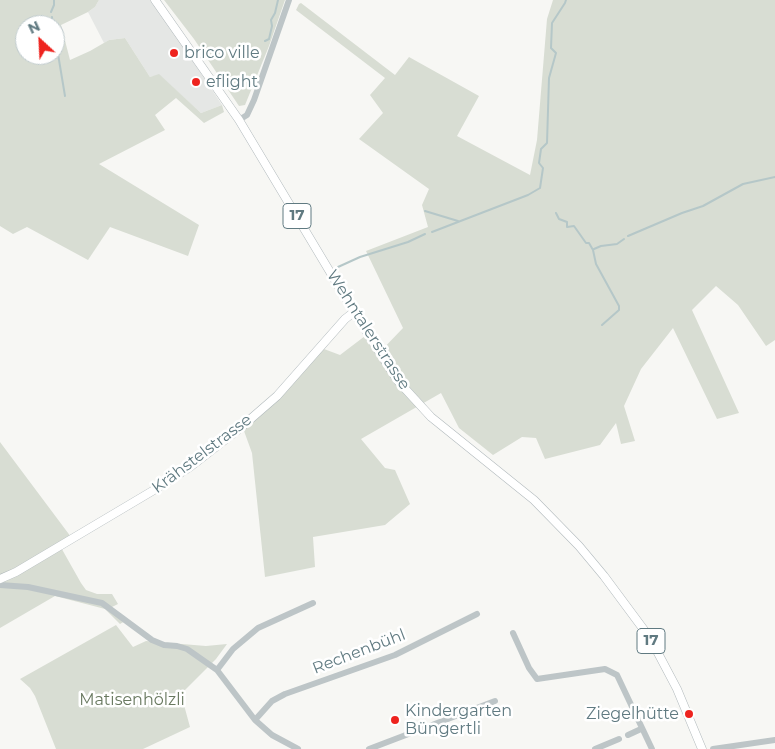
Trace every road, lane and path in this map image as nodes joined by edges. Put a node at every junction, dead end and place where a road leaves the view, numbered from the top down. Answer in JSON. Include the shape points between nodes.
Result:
{"nodes":[{"id":1,"x":155,"y":0,"type":"edge"},
{"id":2,"x":289,"y":0,"type":"edge"},
{"id":3,"x":239,"y":120,"type":"junction"},
{"id":4,"x":354,"y":312,"type":"junction"},
{"id":5,"x":0,"y":579,"type":"edge"},
{"id":6,"x":0,"y":585,"type":"edge"},
{"id":7,"x":313,"y":603,"type":"dead end"},
{"id":8,"x":477,"y":614,"type":"dead end"},
{"id":9,"x":513,"y":633,"type":"dead end"},
{"id":10,"x":218,"y":670,"type":"junction"},
{"id":11,"x":495,"y":701,"type":"dead end"},
{"id":12,"x":255,"y":720,"type":"junction"},
{"id":13,"x":642,"y":729,"type":"junction"},
{"id":14,"x":628,"y":735,"type":"dead end"},
{"id":15,"x":619,"y":739,"type":"dead end"},
{"id":16,"x":775,"y":740,"type":"edge"},
{"id":17,"x":743,"y":747,"type":"edge"},
{"id":18,"x":298,"y":749,"type":"edge"},
{"id":19,"x":369,"y":749,"type":"edge"},
{"id":20,"x":595,"y":749,"type":"edge"},
{"id":21,"x":652,"y":749,"type":"edge"},
{"id":22,"x":702,"y":749,"type":"edge"},
{"id":23,"x":713,"y":749,"type":"edge"}],
"edges":[{"from":1,"to":3,"type":"main road","name":"Wehntalerstrasse","number":"17"},
{"from":2,"to":3,"type":"street","via":[[254,100],[246,115]]},
{"from":3,"to":4,"type":"main road","name":"Wehntalerstrasse","number":"17"},
{"from":4,"to":5,"type":"main road","name":"Krähstelstrasse","via":[[277,396],[190,467]]},
{"from":4,"to":22,"type":"main road","name":"Wehntalerstrasse","number":"17","via":[[412,397],[443,427],[534,500],[604,576],[650,638],[678,689]]},
{"from":6,"to":10,"type":"street","via":[[38,589],[106,605],[152,640],[186,649]]},
{"from":7,"to":10,"type":"street","via":[[258,628],[233,649]]},
{"from":8,"to":12,"type":"street","name":"Rechenbühl","via":[[395,655],[285,694],[272,701]]},
{"from":9,"to":13,"type":"street","via":[[537,678],[592,670],[612,671],[617,675]]},
{"from":10,"to":12,"type":"street"},
{"from":11,"to":19,"type":"street"},
{"from":12,"to":18,"type":"street","via":[[272,736]]},
{"from":13,"to":14,"type":"street"},
{"from":13,"to":21,"type":"street"},
{"from":15,"to":20,"type":"street"},
{"from":16,"to":17,"type":"street"},
{"from":17,"to":23,"type":"street"}]}
